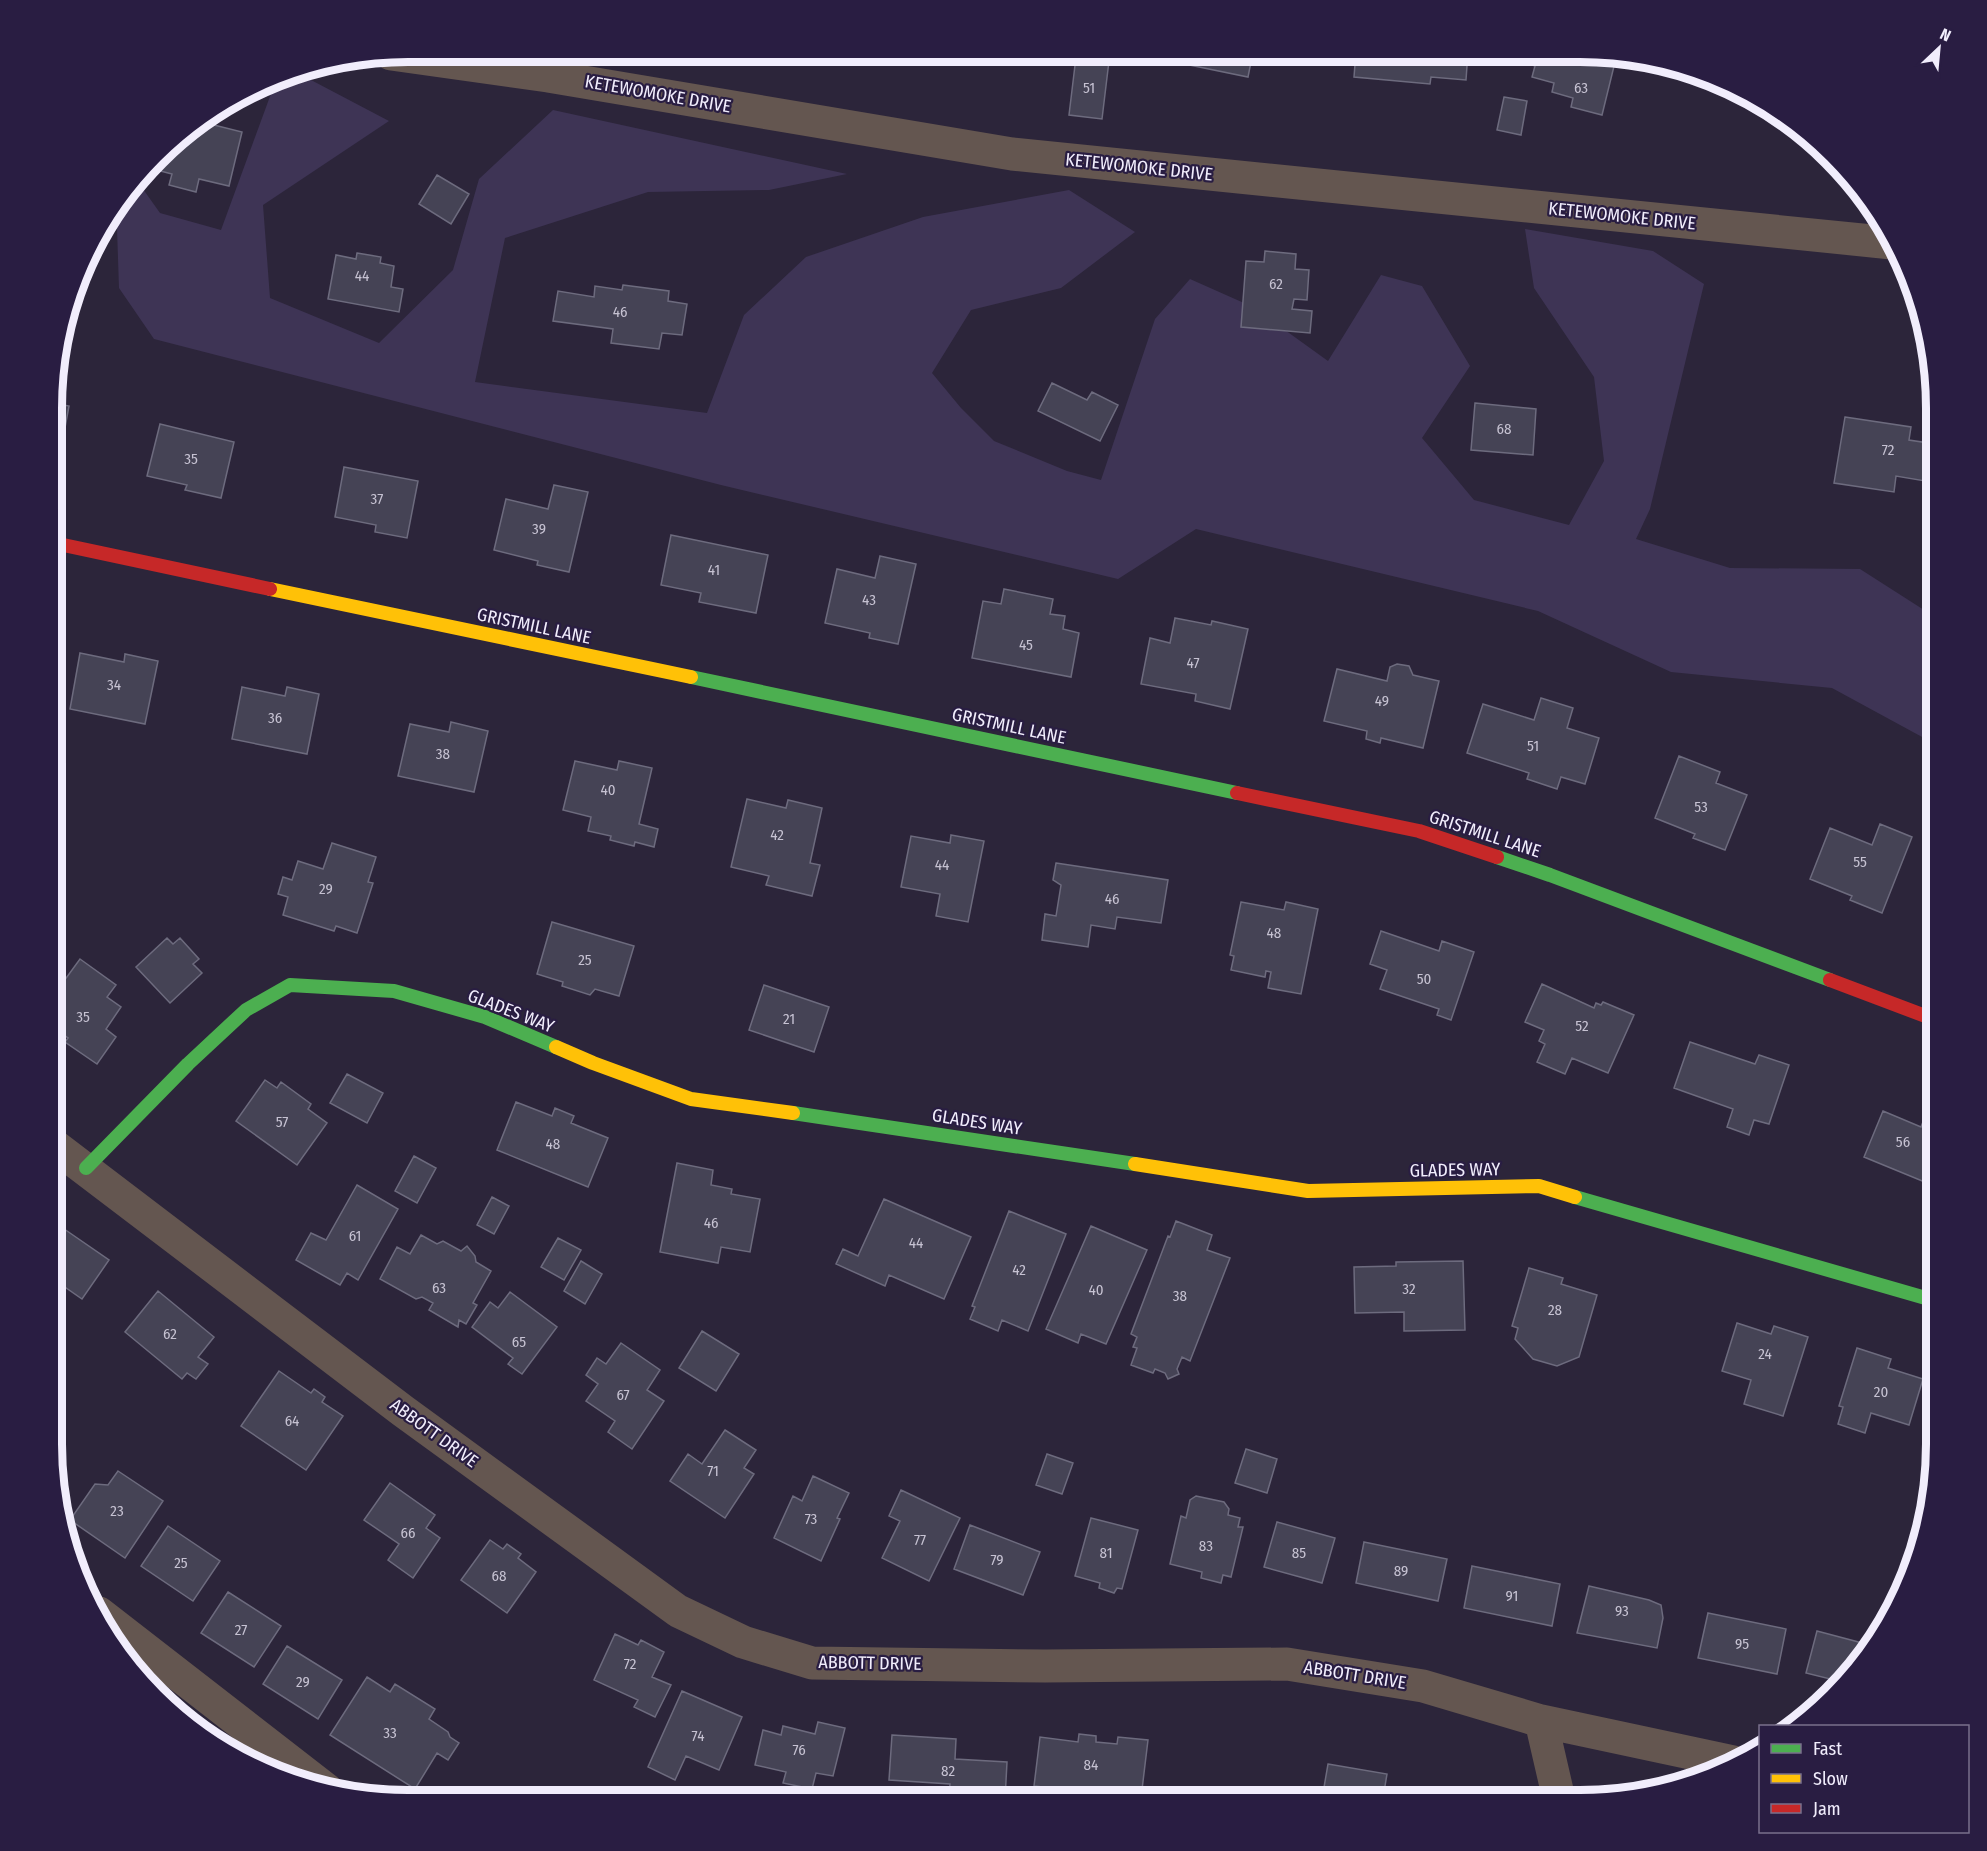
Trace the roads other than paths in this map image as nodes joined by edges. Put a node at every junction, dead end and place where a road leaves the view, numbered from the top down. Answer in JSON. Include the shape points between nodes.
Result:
{"nodes":[{"id":1,"x":516,"y":61,"type":"edge"},
{"id":2,"x":552,"y":63,"type":"edge"},
{"id":3,"x":1883,"y":242,"type":"edge"},
{"id":4,"x":61,"y":544,"type":"edge"},
{"id":5,"x":1926,"y":1016,"type":"edge"},
{"id":6,"x":61,"y":1150,"type":"edge"},
{"id":7,"x":86,"y":1168,"type":"junction"},
{"id":8,"x":1926,"y":1297,"type":"edge"},
{"id":9,"x":112,"y":1623,"type":"edge"},
{"id":10,"x":1541,"y":1721,"type":"junction"},
{"id":11,"x":1721,"y":1759,"type":"edge"},
{"id":12,"x":307,"y":1775,"type":"edge"},
{"id":13,"x":1557,"y":1790,"type":"edge"}],
"edges":[{"from":1,"to":2,"type":"street","name":"KETEWOMOKE DRIVE"},
{"from":2,"to":3,"type":"street","name":"KETEWOMOKE DRIVE","via":[[1012,154]]},
{"from":4,"to":5,"type":"street","name":"GRISTMILL LANE","via":[[1419,831],[1550,875]]},
{"from":6,"to":7,"type":"street","name":"ABBOTT DRIVE"},
{"from":7,"to":8,"type":"street","name":"GLADES WAY","via":[[246,1010],[290,985],[394,991],[485,1017],[691,1099],[1308,1191],[1539,1186]]},
{"from":7,"to":10,"type":"street","name":"ABBOTT DRIVE","via":[[404,1411],[678,1611],[743,1642],[812,1663],[1287,1664],[1423,1686]]},
{"from":9,"to":12,"type":"street"},
{"from":10,"to":11,"type":"street","name":"ABBOTT DRIVE"},
{"from":10,"to":13,"type":"street"}]}
